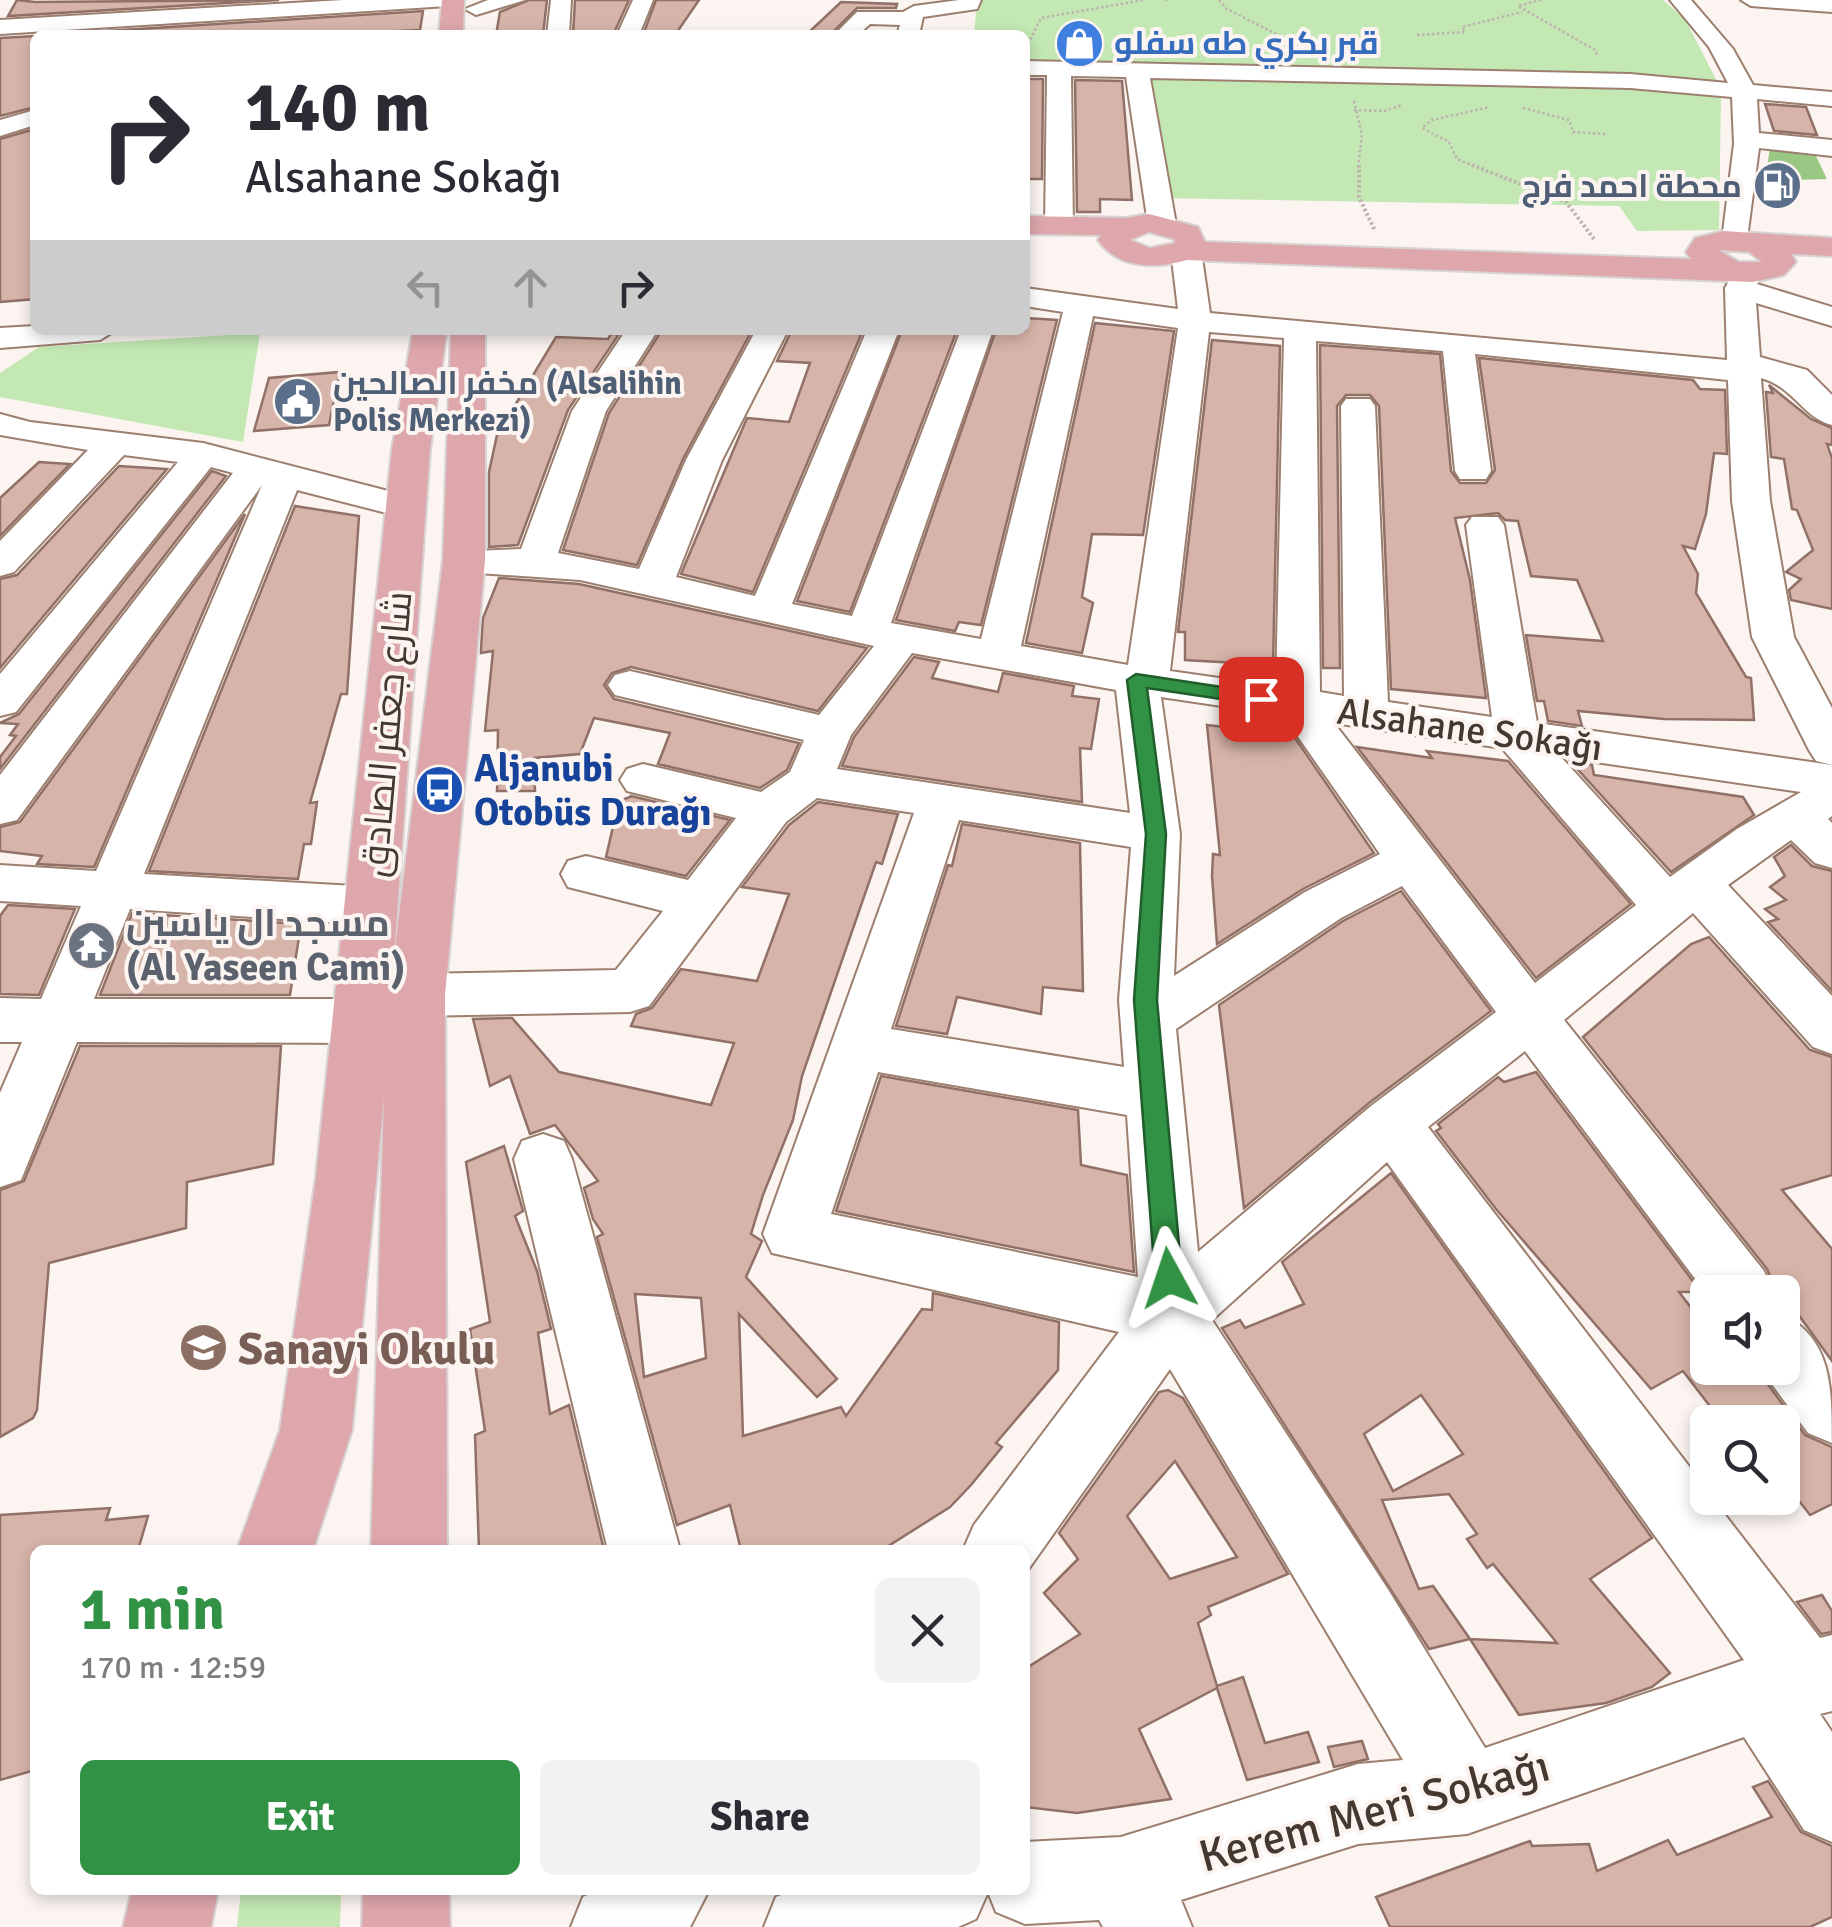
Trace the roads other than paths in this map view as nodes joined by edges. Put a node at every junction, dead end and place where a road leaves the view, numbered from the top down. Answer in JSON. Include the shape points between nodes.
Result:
{"nodes":[{"id":1,"x":97,"y":0,"type":"edge"},
{"id":2,"x":514,"y":0,"type":"edge"},
{"id":3,"x":561,"y":0,"type":"edge"},
{"id":4,"x":644,"y":0,"type":"edge"},
{"id":5,"x":970,"y":0,"type":"edge"},
{"id":6,"x":1680,"y":0,"type":"edge"},
{"id":7,"x":1751,"y":0,"type":"edge"},
{"id":8,"x":1832,"y":6,"type":"edge"},
{"id":9,"x":460,"y":10,"type":"edge"},
{"id":10,"x":0,"y":26,"type":"edge"},
{"id":11,"x":910,"y":27,"type":"edge"},
{"id":12,"x":84,"y":29,"type":"edge"},
{"id":13,"x":226,"y":30,"type":"edge"},
{"id":14,"x":558,"y":30,"type":"edge"},
{"id":15,"x":630,"y":30,"type":"edge"},
{"id":16,"x":850,"y":30,"type":"edge"},
{"id":17,"x":30,"y":44,"type":"edge"},
{"id":18,"x":0,"y":46,"type":"edge"},
{"id":19,"x":1030,"y":68,"type":"edge"},
{"id":20,"x":1059,"y":68,"type":"junction"},
{"id":21,"x":1137,"y":70,"type":"junction"},
{"id":22,"x":1743,"y":91,"type":"junction"},
{"id":23,"x":30,"y":93,"type":"edge"},
{"id":24,"x":1832,"y":99,"type":"edge"},
{"id":25,"x":0,"y":102,"type":"edge"},
{"id":26,"x":30,"y":119,"type":"edge"},
{"id":27,"x":0,"y":128,"type":"edge"},
{"id":28,"x":1745,"y":138,"type":"junction"},
{"id":29,"x":30,"y":146,"type":"edge"},
{"id":30,"x":1832,"y":148,"type":"edge"},
{"id":31,"x":0,"y":155,"type":"edge"},
{"id":32,"x":1030,"y":225,"type":"edge"},
{"id":33,"x":1059,"y":226,"type":"junction"},
{"id":34,"x":1176,"y":235,"type":"junction"},
{"id":35,"x":1125,"y":238,"type":"junction"},
{"id":36,"x":1030,"y":245,"type":"edge"},
{"id":37,"x":1832,"y":246,"type":"edge"},
{"id":38,"x":1743,"y":261,"type":"junction"},
{"id":39,"x":1832,"y":272,"type":"edge"},
{"id":40,"x":1030,"y":297,"type":"edge"},
{"id":41,"x":1080,"y":302,"type":"junction"},
{"id":42,"x":1832,"y":317,"type":"edge"},
{"id":43,"x":1195,"y":321,"type":"junction"},
{"id":44,"x":1300,"y":332,"type":"junction"},
{"id":45,"x":38,"y":335,"type":"edge"},
{"id":46,"x":429,"y":335,"type":"edge"},
{"id":47,"x":468,"y":335,"type":"edge"},
{"id":48,"x":639,"y":335,"type":"edge"},
{"id":49,"x":769,"y":335,"type":"edge"},
{"id":50,"x":880,"y":335,"type":"edge"},
{"id":51,"x":975,"y":335,"type":"edge"},
{"id":52,"x":0,"y":338,"type":"edge"},
{"id":53,"x":1458,"y":344,"type":"junction"},
{"id":54,"x":1743,"y":368,"type":"junction"},
{"id":55,"x":1358,"y":406,"type":"dead end"},
{"id":56,"x":1832,"y":415,"type":"edge"},
{"id":57,"x":9,"y":437,"type":"edge"},
{"id":58,"x":115,"y":444,"type":"junction"},
{"id":59,"x":203,"y":454,"type":"junction"},
{"id":60,"x":1473,"y":471,"type":"dead end"},
{"id":61,"x":270,"y":472,"type":"junction"},
{"id":62,"x":406,"y":507,"type":"junction"},
{"id":63,"x":1486,"y":524,"type":"dead end"},
{"id":64,"x":464,"y":560,"type":"junction"},
{"id":65,"x":536,"y":561,"type":"junction"},
{"id":66,"x":0,"y":564,"type":"edge"},
{"id":67,"x":652,"y":586,"type":"junction"},
{"id":68,"x":769,"y":612,"type":"junction"},
{"id":69,"x":885,"y":635,"type":"junction"},
{"id":70,"x":998,"y":656,"type":"junction"},
{"id":71,"x":1142,"y":681,"type":"junction"},
{"id":72,"x":630,"y":685,"type":"dead end"},
{"id":73,"x":0,"y":702,"type":"edge"},
{"id":74,"x":1298,"y":705,"type":"junction"},
{"id":75,"x":1366,"y":713,"type":"junction"},
{"id":76,"x":830,"y":732,"type":"junction"},
{"id":77,"x":1516,"y":736,"type":"junction"},
{"id":78,"x":1832,"y":750,"type":"edge"},
{"id":79,"x":643,"y":780,"type":"dead end"},
{"id":80,"x":809,"y":781,"type":"junction"},
{"id":81,"x":942,"y":801,"type":"junction"},
{"id":82,"x":0,"y":808,"type":"edge"},
{"id":83,"x":770,"y":810,"type":"junction"},
{"id":84,"x":1823,"y":811,"type":"edge"},
{"id":85,"x":1156,"y":834,"type":"junction"},
{"id":86,"x":1410,"y":860,"type":"junction"},
{"id":87,"x":586,"y":874,"type":"dead end"},
{"id":88,"x":0,"y":883,"type":"edge"},
{"id":89,"x":112,"y":888,"type":"junction"},
{"id":90,"x":1682,"y":895,"type":"junction"},
{"id":91,"x":699,"y":901,"type":"junction"},
{"id":92,"x":372,"y":906,"type":"junction"},
{"id":93,"x":418,"y":995,"type":"junction"},
{"id":94,"x":1531,"y":1014,"type":"junction"},
{"id":95,"x":1149,"y":1019,"type":"junction"},
{"id":96,"x":0,"y":1020,"type":"edge"},
{"id":97,"x":60,"y":1020,"type":"junction"},
{"id":98,"x":361,"y":1021,"type":"junction"},
{"id":99,"x":1832,"y":1032,"type":"edge"},
{"id":100,"x":858,"y":1046,"type":"junction"},
{"id":101,"x":1154,"y":1096,"type":"junction"},
{"id":102,"x":1391,"y":1123,"type":"junction"},
{"id":103,"x":543,"y":1159,"type":"dead end"},
{"id":104,"x":0,"y":1162,"type":"edge"},
{"id":105,"x":1729,"y":1275,"type":"edge"},
{"id":106,"x":1172,"y":1314,"type":"junction"},
{"id":107,"x":1800,"y":1368,"type":"edge"},
{"id":108,"x":1832,"y":1410,"type":"edge"},
{"id":109,"x":277,"y":1545,"type":"edge"},
{"id":110,"x":409,"y":1545,"type":"edge"},
{"id":111,"x":643,"y":1545,"type":"edge"},
{"id":112,"x":1003,"y":1545,"type":"edge"},
{"id":113,"x":1799,"y":1682,"type":"edge"},
{"id":114,"x":1467,"y":1794,"type":"junction"},
{"id":115,"x":1832,"y":1802,"type":"edge"},
{"id":116,"x":1030,"y":1884,"type":"edge"},
{"id":117,"x":174,"y":1895,"type":"edge"},
{"id":118,"x":406,"y":1895,"type":"edge"},
{"id":119,"x":663,"y":1895,"type":"edge"},
{"id":120,"x":928,"y":1895,"type":"edge"},
{"id":121,"x":1135,"y":1903,"type":"edge"},
{"id":122,"x":167,"y":1927,"type":"edge"},
{"id":123,"x":406,"y":1927,"type":"edge"},
{"id":124,"x":613,"y":1927,"type":"edge"},
{"id":125,"x":806,"y":1927,"type":"edge"}],
"edges":[{"from":1,"to":12,"type":"street"},
{"from":2,"to":9,"type":"street"},
{"from":3,"to":14,"type":"street"},
{"from":4,"to":15,"type":"street"},
{"from":5,"to":11,"type":"street","via":[[914,12]]},
{"from":6,"to":22,"type":"street","via":[[1719,45]]},
{"from":7,"to":8,"type":"street"},
{"from":9,"to":12,"type":"street"},
{"from":9,"to":13,"type":"street"},
{"from":10,"to":12,"type":"street"},
{"from":11,"to":16,"type":"street","via":[[864,17]]},
{"from":17,"to":18,"type":"street"},
{"from":19,"to":20,"type":"street"},
{"from":20,"to":21,"type":"street"},
{"from":20,"to":33,"type":"street"},
{"from":21,"to":22,"type":"street","via":[[1630,81]]},
{"from":21,"to":34,"type":"street"},
{"from":22,"to":24,"type":"street"},
{"from":22,"to":28,"type":"street"},
{"from":23,"to":25,"type":"street"},
{"from":26,"to":27,"type":"street"},
{"from":28,"to":30,"type":"street"},
{"from":28,"to":38,"type":"street"},
{"from":29,"to":31,"type":"street"},
{"from":32,"to":33,"type":"main road"},
{"from":33,"to":35,"type":"main road"},
{"from":34,"to":35,"type":"main road","via":[[1162,257]]},
{"from":34,"to":38,"type":"main road"},
{"from":34,"to":38,"type":"main road","via":[[1596,242]]},
{"from":34,"to":43,"type":"street"},
{"from":35,"to":36,"type":"main road"},
{"from":37,"to":38,"type":"main road"},
{"from":38,"to":39,"type":"main road"},
{"from":38,"to":42,"type":"street"},
{"from":38,"to":54,"type":"street"},
{"from":40,"to":41,"type":"street"},
{"from":41,"to":43,"type":"street"},
{"from":41,"to":70,"type":"street"},
{"from":43,"to":44,"type":"street"},
{"from":43,"to":71,"type":"street"},
{"from":44,"to":53,"type":"street"},
{"from":44,"to":74,"type":"street"},
{"from":45,"to":52,"type":"street"},
{"from":46,"to":62,"type":"main road","name":"شارع جعفر الصادق"},
{"from":47,"to":64,"type":"main road","name":"شارع جعفر الصادق"},
{"from":48,"to":65,"type":"street","via":[[589,410]]},
{"from":49,"to":67,"type":"street","via":[[704,460]]},
{"from":50,"to":68,"type":"street"},
{"from":51,"to":69,"type":"street"},
{"from":53,"to":54,"type":"street"},
{"from":53,"to":60,"type":"street"},
{"from":54,"to":56,"type":"street","via":[[1795,378]]},
{"from":54,"to":78,"type":"street","via":[[1751,501],[1773,637]]},
{"from":55,"to":75,"type":"street"},
{"from":57,"to":58,"type":"street"},
{"from":58,"to":59,"type":"street"},
{"from":58,"to":66,"type":"street"},
{"from":59,"to":61,"type":"street"},
{"from":59,"to":73,"type":"street"},
{"from":61,"to":62,"type":"street"},
{"from":61,"to":82,"type":"street"},
{"from":61,"to":89,"type":"street"},
{"from":62,"to":92,"type":"main road","name":"شارع جعفر الصادق"},
{"from":63,"to":77,"type":"street"},
{"from":64,"to":65,"type":"street","name":"Alsahane Sokağı"},
{"from":64,"to":93,"type":"main road","name":"شارع جعفر الصادق"},
{"from":65,"to":67,"type":"street","name":"Alsahane Sokağı"},
{"from":67,"to":68,"type":"street","name":"Alsahane Sokağı"},
{"from":68,"to":69,"type":"street","name":"Alsahane Sokağı"},
{"from":69,"to":70,"type":"street","name":"Alsahane Sokağı"},
{"from":69,"to":76,"type":"street"},
{"from":70,"to":71,"type":"street","name":"Alsahane Sokağı"},
{"from":71,"to":74,"type":"street","name":"Alsahane Sokağı"},
{"from":71,"to":85,"type":"street"},
{"from":72,"to":76,"type":"street"},
{"from":74,"to":75,"type":"street","name":"Alsahane Sokağı"},
{"from":74,"to":86,"type":"street"},
{"from":75,"to":77,"type":"street","name":"Alsahane Sokağı"},
{"from":76,"to":80,"type":"street"},
{"from":77,"to":84,"type":"street","name":"Alsahane Sokağı"},
{"from":77,"to":90,"type":"street"},
{"from":79,"to":83,"type":"street"},
{"from":80,"to":81,"type":"street"},
{"from":80,"to":83,"type":"street"},
{"from":81,"to":85,"type":"street"},
{"from":81,"to":100,"type":"street"},
{"from":83,"to":91,"type":"street"},
{"from":84,"to":90,"type":"street"},
{"from":85,"to":95,"type":"street"},
{"from":86,"to":94,"type":"street"},
{"from":86,"to":95,"type":"street","via":[[1323,905]]},
{"from":87,"to":91,"type":"street"},
{"from":88,"to":89,"type":"street"},
{"from":89,"to":92,"type":"street"},
{"from":89,"to":97,"type":"street"},
{"from":90,"to":94,"type":"street"},
{"from":90,"to":99,"type":"street"},
{"from":91,"to":93,"type":"street","via":[[630,991]]},
{"from":92,"to":98,"type":"main road","name":"شارع جعفر الصادق"},
{"from":93,"to":110,"type":"main road","name":"شارع جعفر الصادق","via":[[410,1176]]},
{"from":94,"to":102,"type":"street"},
{"from":94,"to":105,"type":"street"},
{"from":95,"to":101,"type":"street"},
{"from":96,"to":97,"type":"street"},
{"from":97,"to":98,"type":"street"},
{"from":97,"to":104,"type":"street"},
{"from":98,"to":109,"type":"main road","name":"شارع جعفر الصادق","via":[[316,1430]]},
{"from":100,"to":101,"type":"street"},
{"from":100,"to":106,"type":"street","via":[[794,1234]]},
{"from":101,"to":106,"type":"street"},
{"from":102,"to":106,"type":"street"},
{"from":102,"to":113,"type":"street"},
{"from":103,"to":111,"type":"street"},
{"from":106,"to":112,"type":"street"},
{"from":106,"to":114,"type":"street"},
{"from":107,"to":108,"type":"street"},
{"from":113,"to":114,"type":"street","name":"Kerem Meri Sokağı"},
{"from":113,"to":115,"type":"street"},
{"from":114,"to":121,"type":"street","name":"Kerem Meri Sokağı","via":[[1358,1804]]},
{"from":116,"to":121,"type":"street","name":"Kerem Meri Sokağı"},
{"from":117,"to":122,"type":"main road"},
{"from":118,"to":123,"type":"main road"},
{"from":119,"to":124,"type":"street"},
{"from":120,"to":125,"type":"street"}]}
